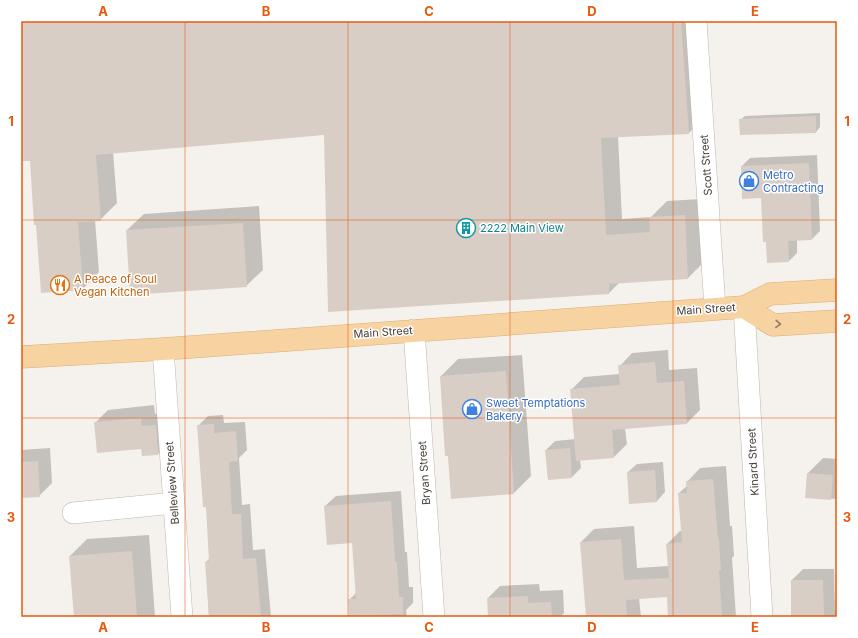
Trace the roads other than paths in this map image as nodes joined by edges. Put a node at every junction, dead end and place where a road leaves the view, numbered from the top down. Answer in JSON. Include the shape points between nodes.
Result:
{"nodes":[{"id":1,"x":696,"y":21,"type":"edge"},
{"id":2,"x":837,"y":290,"type":"edge"},
{"id":3,"x":744,"y":307,"type":"junction"},
{"id":4,"x":716,"y":308,"type":"junction"},
{"id":5,"x":837,"y":321,"type":"edge"},
{"id":6,"x":414,"y":330,"type":"junction"},
{"id":7,"x":164,"y":349,"type":"junction"},
{"id":8,"x":21,"y":357,"type":"edge"},
{"id":9,"x":174,"y":503,"type":"junction"},
{"id":10,"x":74,"y":513,"type":"dead end"},
{"id":11,"x":182,"y":617,"type":"edge"},
{"id":12,"x":434,"y":617,"type":"edge"},
{"id":13,"x":762,"y":617,"type":"edge"}],
"edges":[{"from":1,"to":4,"type":"street","name":"Scott Street"},
{"from":2,"to":3,"type":"main road","name":"Main Street","via":[[770,294]]},
{"from":3,"to":4,"type":"main road","name":"Main Street"},
{"from":3,"to":5,"type":"main road","name":"Main Street","one_way":true,"via":[[773,325]]},
{"from":3,"to":13,"type":"street","name":"Kinard Street"},
{"from":4,"to":6,"type":"main road","name":"Main Street"},
{"from":6,"to":7,"type":"main road","name":"Main Street"},
{"from":6,"to":12,"type":"street","name":"Bryan Street"},
{"from":7,"to":8,"type":"main road","name":"Main Street"},
{"from":7,"to":9,"type":"street","name":"Belleview Street"},
{"from":9,"to":10,"type":"street"},
{"from":9,"to":11,"type":"street","name":"Belleview Street"}]}
